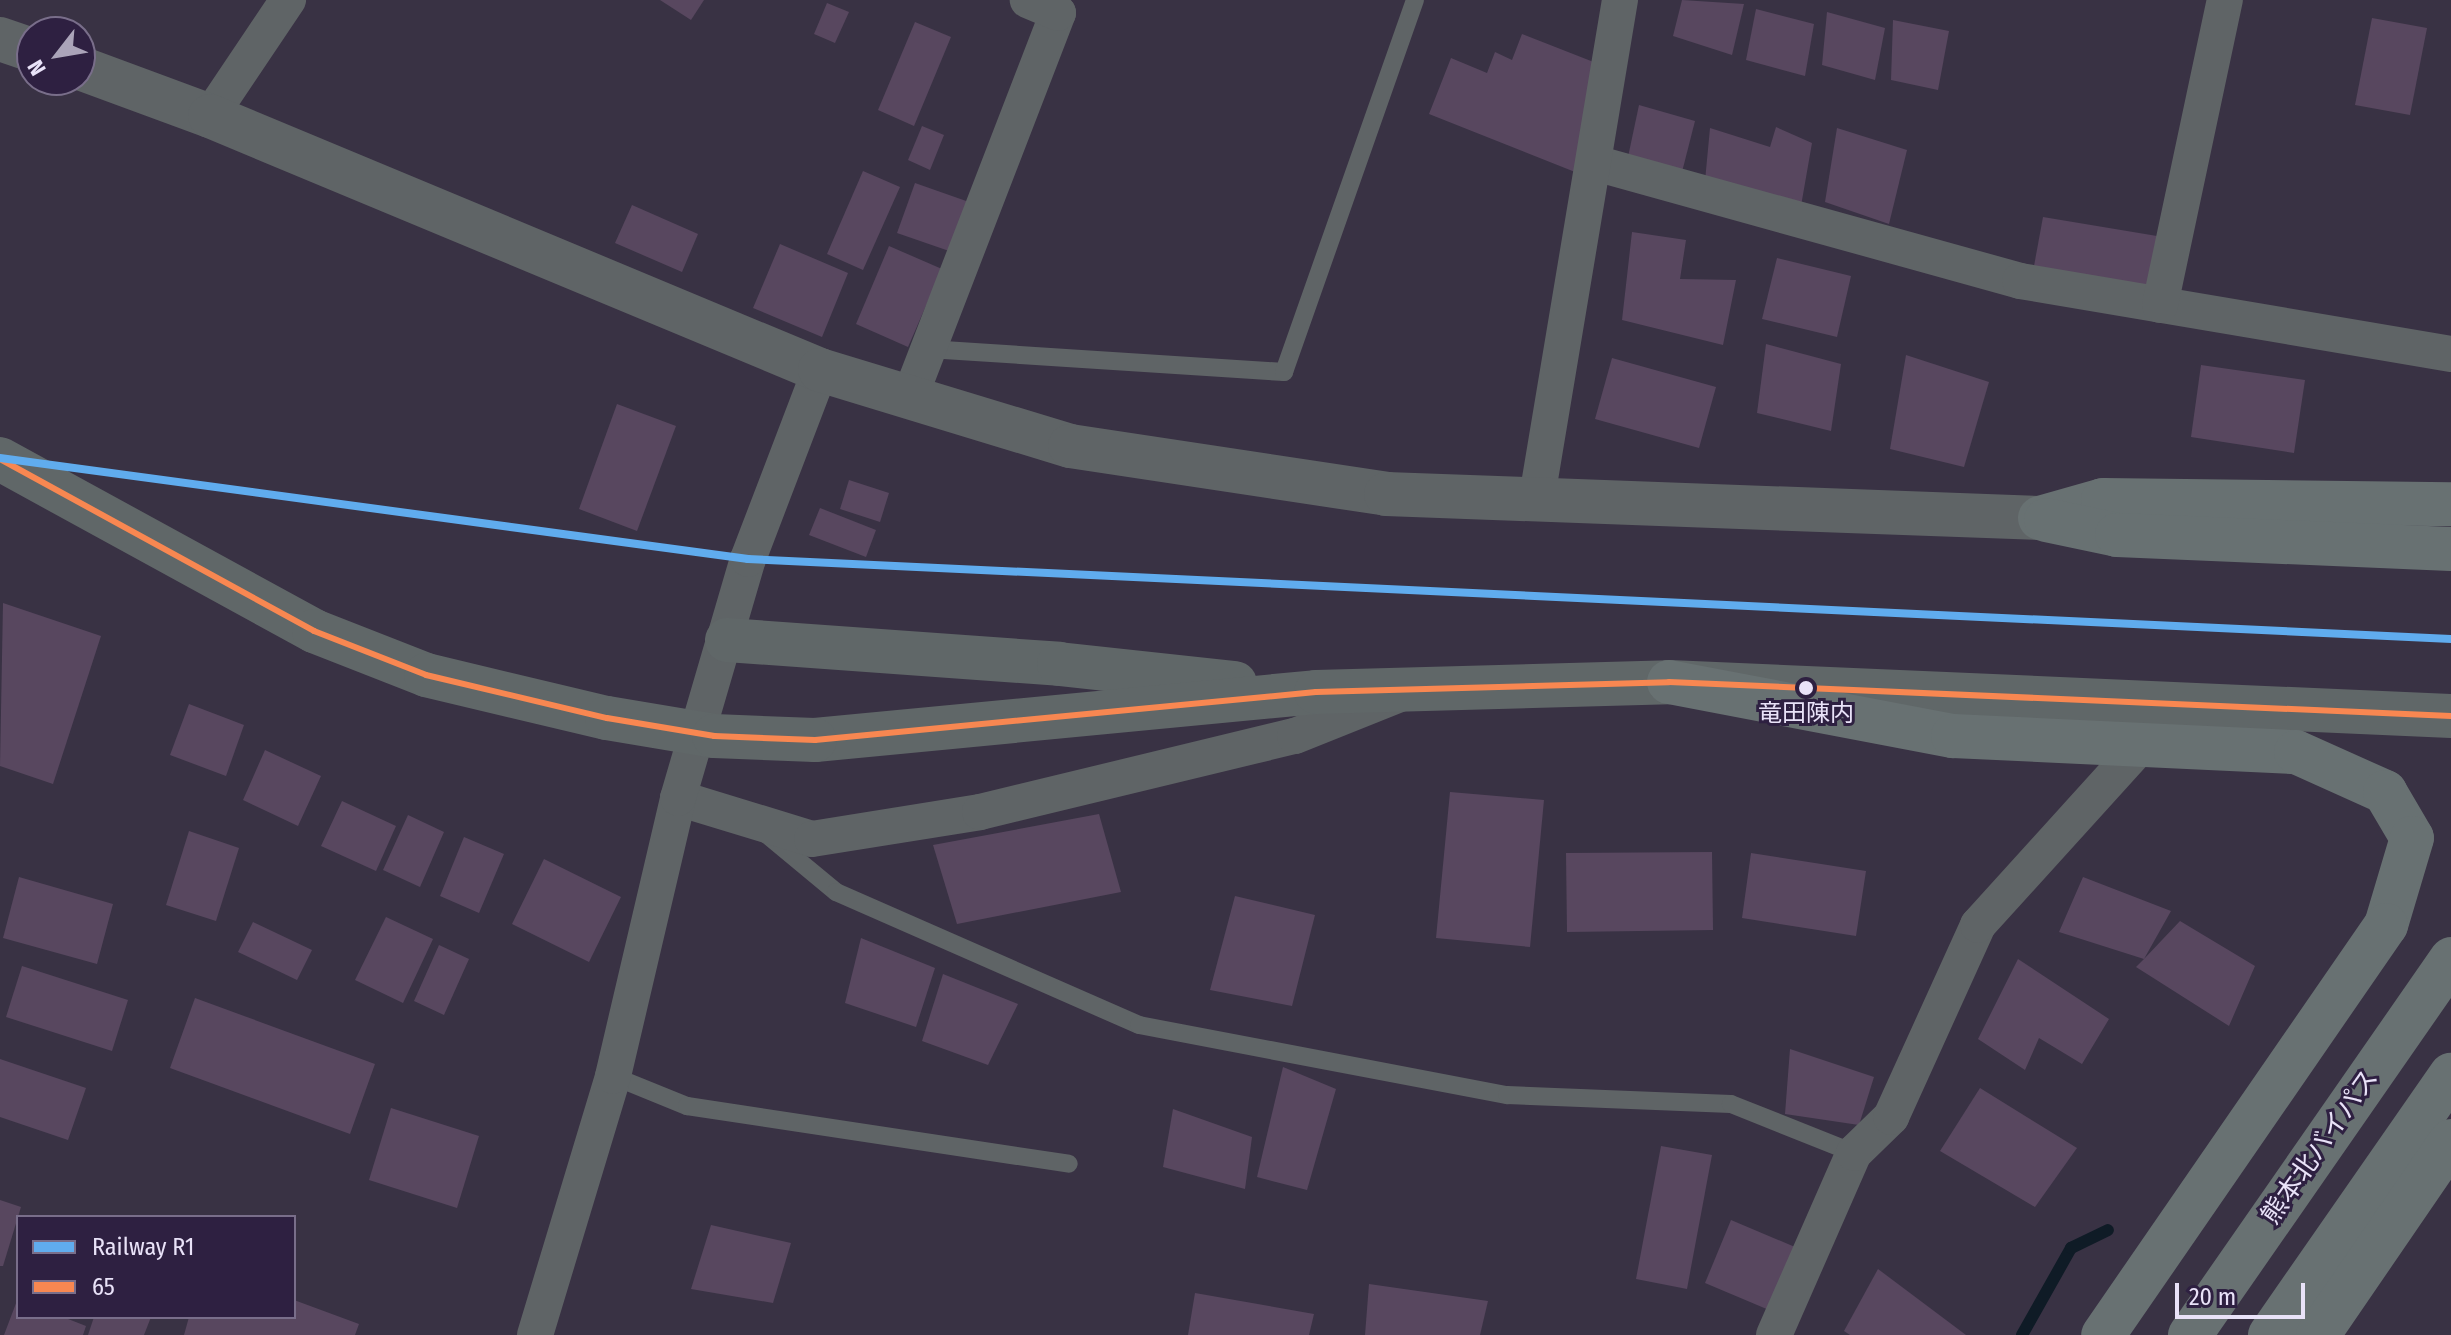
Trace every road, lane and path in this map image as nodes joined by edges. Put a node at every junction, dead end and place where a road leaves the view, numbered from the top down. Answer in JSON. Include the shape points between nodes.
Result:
{"nodes":[{"id":1,"x":288,"y":0,"type":"edge"},
{"id":2,"x":1028,"y":0,"type":"edge"},
{"id":3,"x":1415,"y":0,"type":"edge"},
{"id":4,"x":1620,"y":0,"type":"edge"},
{"id":5,"x":2225,"y":0,"type":"edge"},
{"id":6,"x":96,"y":74,"type":"edge"},
{"id":7,"x":210,"y":116,"type":"junction"},
{"id":8,"x":1595,"y":163,"type":"junction"},
{"id":9,"x":2160,"y":305,"type":"junction"},
{"id":10,"x":928,"y":349,"type":"junction"},
{"id":11,"x":2451,"y":354,"type":"edge"},
{"id":12,"x":820,"y":370,"type":"junction"},
{"id":13,"x":909,"y":399,"type":"junction"},
{"id":14,"x":0,"y":459,"type":"edge"},
{"id":15,"x":1537,"y":497,"type":"junction"},
{"id":16,"x":2451,"y":504,"type":"edge"},
{"id":17,"x":2040,"y":518,"type":"junction"},
{"id":18,"x":2451,"y":549,"type":"edge"},
{"id":19,"x":727,"y":640,"type":"junction"},
{"id":20,"x":1669,"y":682,"type":"junction"},
{"id":21,"x":1413,"y":689,"type":"junction"},
{"id":22,"x":1316,"y":692,"type":"junction"},
{"id":23,"x":2171,"y":705,"type":"junction"},
{"id":24,"x":2451,"y":716,"type":"edge"},
{"id":25,"x":2147,"y":746,"type":"junction"},
{"id":26,"x":678,"y":798,"type":"junction"},
{"id":27,"x":754,"y":824,"type":"junction"},
{"id":28,"x":2451,"y":959,"type":"edge"},
{"id":29,"x":2451,"y":1075,"type":"edge"},
{"id":30,"x":613,"y":1076,"type":"junction"},
{"id":31,"x":2451,"y":1141,"type":"edge"},
{"id":32,"x":1854,"y":1153,"type":"junction"},
{"id":33,"x":1069,"y":1164,"type":"dead end"},
{"id":34,"x":535,"y":1335,"type":"edge"},
{"id":35,"x":1774,"y":1335,"type":"edge"},
{"id":36,"x":2103,"y":1335,"type":"edge"},
{"id":37,"x":2190,"y":1335,"type":"edge"},
{"id":38,"x":2270,"y":1335,"type":"edge"},
{"id":39,"x":2318,"y":1335,"type":"edge"}],
"edges":[{"from":1,"to":7,"type":"street"},
{"from":2,"to":10,"type":"street","via":[[1058,13]]},
{"from":3,"to":10,"type":"lane","via":[[1284,372]]},
{"from":4,"to":8,"type":"street"},
{"from":5,"to":9,"type":"street"},
{"from":6,"to":7,"type":"street"},
{"from":7,"to":12,"type":"street"},
{"from":8,"to":9,"type":"street","via":[[2020,281]]},
{"from":8,"to":15,"type":"street"},
{"from":9,"to":11,"type":"street"},
{"from":10,"to":13,"type":"street"},
{"from":12,"to":13,"type":"street"},
{"from":12,"to":19,"type":"street","via":[[748,559]]},
{"from":13,"to":15,"type":"street","via":[[1070,446],[1386,494]]},
{"from":14,"to":22,"type":"main road","bridge":true,"via":[[314,631],[426,675],[623,721],[714,736],[815,740]]},
{"from":15,"to":17,"type":"street"},
{"from":16,"to":17,"type":"highway","via":[[2103,500]]},
{"from":17,"to":18,"type":"highway","via":[[2117,535]]},
{"from":19,"to":22,"type":"main road","via":[[1059,664]]},
{"from":19,"to":26,"type":"street"},
{"from":20,"to":21,"type":"main road"},
{"from":20,"to":23,"type":"main road","via":[[1934,689]]},
{"from":20,"to":25,"type":"highway","via":[[1953,736]]},
{"from":21,"to":22,"type":"main road"},
{"from":21,"to":27,"type":"street","via":[[1295,736],[980,812],[812,839]]},
{"from":23,"to":24,"type":"main road"},
{"from":23,"to":25,"type":"street"},
{"from":25,"to":32,"type":"street","via":[[1978,925],[1891,1117]]},
{"from":25,"to":36,"type":"highway","via":[[2296,752],[2385,792],[2412,838],[2386,925]]},
{"from":26,"to":27,"type":"street"},
{"from":26,"to":30,"type":"street"},
{"from":27,"to":32,"type":"lane","via":[[836,892],[1139,1025],[1507,1095],[1731,1104]]},
{"from":28,"to":37,"type":"highway","name":"熊本北バイパス"},
{"from":29,"to":38,"type":"highway"},
{"from":30,"to":33,"type":"lane","via":[[687,1106]]},
{"from":30,"to":34,"type":"street"},
{"from":31,"to":39,"type":"highway"},
{"from":32,"to":35,"type":"street"}]}
